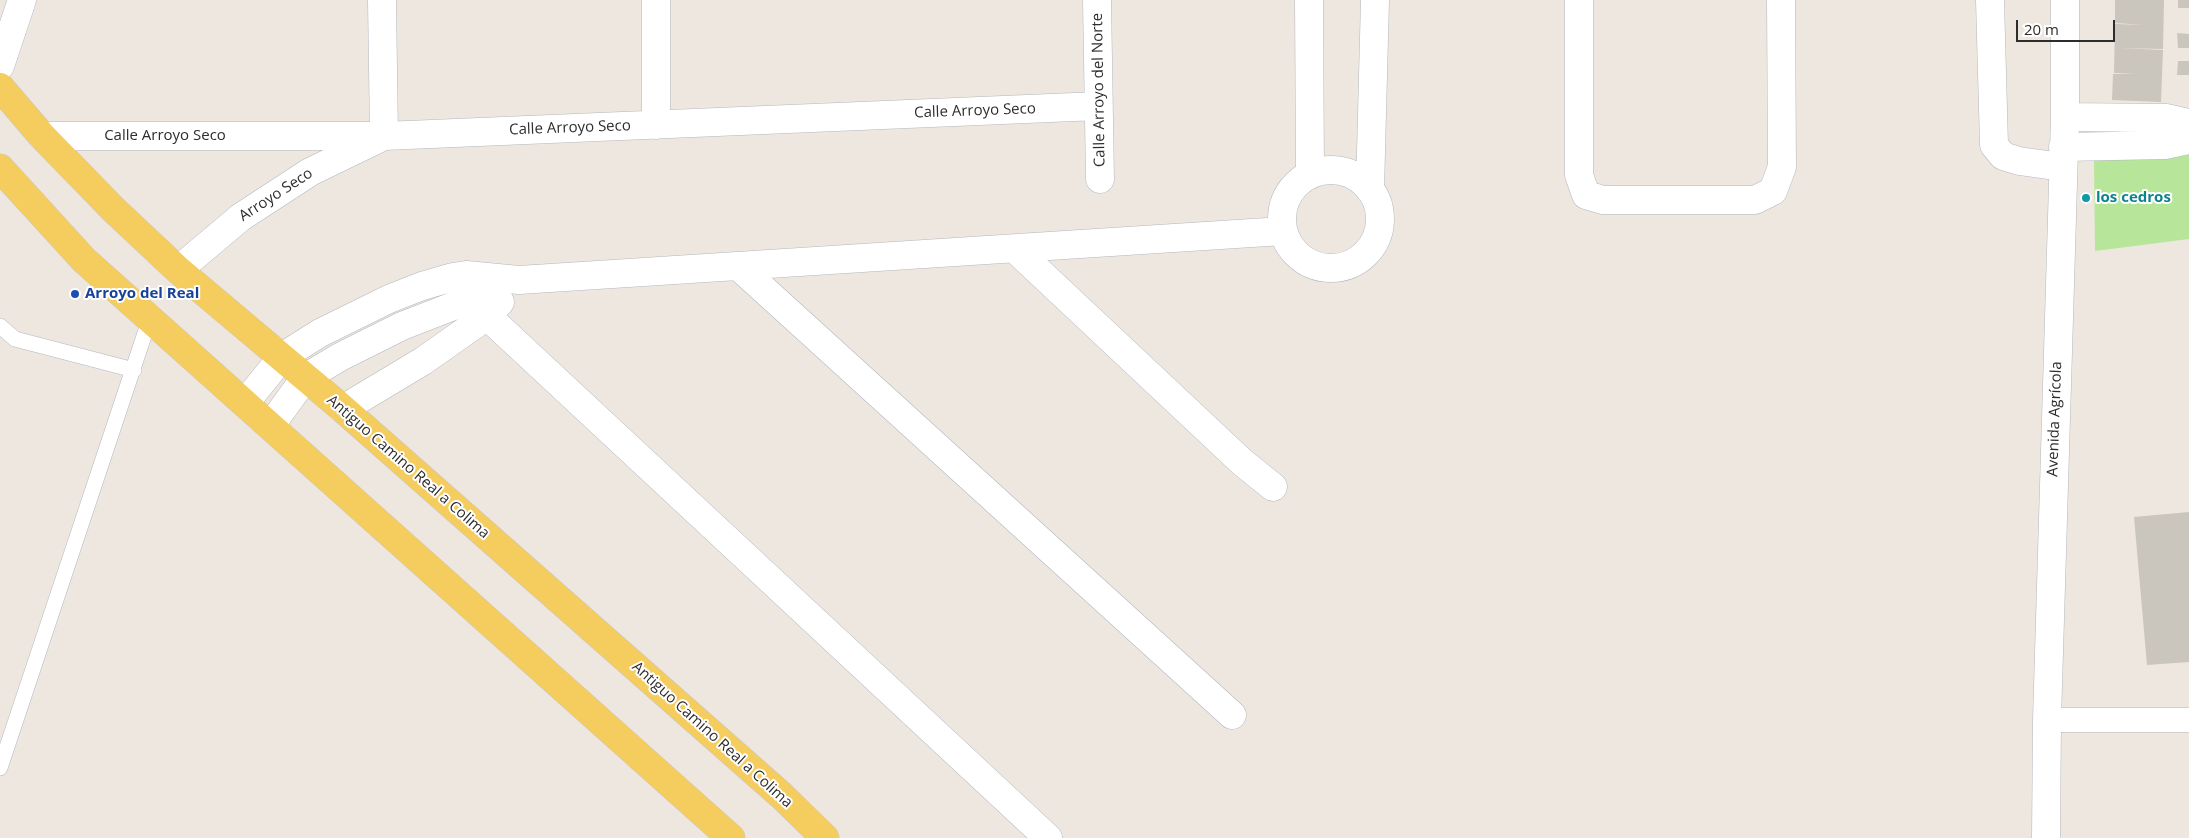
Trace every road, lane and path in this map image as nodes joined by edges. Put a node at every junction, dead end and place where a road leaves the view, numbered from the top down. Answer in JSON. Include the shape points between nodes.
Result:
{"nodes":[{"id":1,"x":22,"y":0,"type":"edge"},
{"id":2,"x":382,"y":0,"type":"edge"},
{"id":3,"x":656,"y":0,"type":"edge"},
{"id":4,"x":1097,"y":0,"type":"edge"},
{"id":5,"x":1309,"y":0,"type":"edge"},
{"id":6,"x":1375,"y":0,"type":"edge"},
{"id":7,"x":1579,"y":0,"type":"edge"},
{"id":8,"x":1781,"y":0,"type":"edge"},
{"id":9,"x":1990,"y":0,"type":"edge"},
{"id":10,"x":2065,"y":0,"type":"edge"},
{"id":11,"x":0,"y":66,"type":"edge"},
{"id":12,"x":0,"y":87,"type":"edge"},
{"id":13,"x":1098,"y":106,"type":"junction"},
{"id":14,"x":2065,"y":117,"type":"junction"},
{"id":15,"x":2189,"y":123,"type":"edge"},
{"id":16,"x":656,"y":125,"type":"junction"},
{"id":17,"x":42,"y":136,"type":"junction"},
{"id":18,"x":384,"y":136,"type":"junction"},
{"id":19,"x":2189,"y":140,"type":"edge"},
{"id":20,"x":2063,"y":157,"type":"junction"},
{"id":21,"x":0,"y":168,"type":"edge"},
{"id":22,"x":1310,"y":175,"type":"junction"},
{"id":23,"x":1100,"y":179,"type":"dead end"},
{"id":24,"x":1370,"y":190,"type":"junction"},
{"id":25,"x":1283,"y":231,"type":"junction"},
{"id":26,"x":1015,"y":249,"type":"junction"},
{"id":27,"x":738,"y":266,"type":"junction"},
{"id":28,"x":178,"y":270,"type":"junction"},
{"id":29,"x":476,"y":296,"type":"junction"},
{"id":30,"x":356,"y":314,"type":"junction"},
{"id":31,"x":150,"y":318,"type":"junction"},
{"id":32,"x":0,"y":326,"type":"edge"},
{"id":33,"x":373,"y":340,"type":"junction"},
{"id":34,"x":282,"y":357,"type":"junction"},
{"id":35,"x":134,"y":370,"type":"junction"},
{"id":36,"x":305,"y":378,"type":"junction"},
{"id":37,"x":245,"y":403,"type":"junction"},
{"id":38,"x":343,"y":410,"type":"junction"},
{"id":39,"x":271,"y":425,"type":"junction"},
{"id":40,"x":1273,"y":487,"type":"dead end"},
{"id":41,"x":1232,"y":715,"type":"dead end"},
{"id":42,"x":2047,"y":720,"type":"junction"},
{"id":43,"x":2189,"y":720,"type":"edge"},
{"id":44,"x":0,"y":768,"type":"edge"},
{"id":45,"x":731,"y":838,"type":"edge"},
{"id":46,"x":825,"y":838,"type":"edge"},
{"id":47,"x":1048,"y":838,"type":"edge"},
{"id":48,"x":2046,"y":838,"type":"edge"}],
"edges":[{"from":1,"to":11,"type":"street"},
{"from":2,"to":18,"type":"street"},
{"from":3,"to":16,"type":"street"},
{"from":4,"to":13,"type":"street","name":"Calle Arroyo del Norte"},
{"from":5,"to":22,"type":"street"},
{"from":6,"to":24,"type":"street"},
{"from":7,"to":8,"type":"street","via":[[1579,175],[1586,195],[1603,200],[1755,200],[1773,191],[1782,167]]},
{"from":9,"to":20,"type":"street","via":[[1994,145],[2003,156],[2011,158]]},
{"from":10,"to":14,"type":"street","name":"Avenida Agrícola"},
{"from":12,"to":17,"type":"main road","name":"Antiguo Camino Real a Colima"},
{"from":13,"to":16,"type":"street","name":"Calle Arroyo Seco"},
{"from":13,"to":23,"type":"street","name":"Calle Arroyo del Norte"},
{"from":14,"to":15,"type":"street","via":[[2166,118]]},
{"from":14,"to":20,"type":"street","name":"Avenida Agrícola"},
{"from":16,"to":18,"type":"street","name":"Calle Arroyo Seco"},
{"from":17,"to":18,"type":"street","name":"Calle Arroyo Seco"},
{"from":17,"to":28,"type":"main road","name":"Antiguo Camino Real a Colima"},
{"from":18,"to":28,"type":"street","name":"Arroyo Seco","via":[[310,172],[241,217]]},
{"from":19,"to":20,"type":"street"},
{"from":20,"to":42,"type":"street","name":"Avenida Agrícola"},
{"from":21,"to":31,"type":"main road","via":[[84,260]]},
{"from":22,"to":24,"type":"street","via":[[1326,170],[1343,171]]},
{"from":22,"to":25,"type":"street","via":[[1300,180],[1287,198],[1282,209]]},
{"from":24,"to":25,"type":"street","via":[[1380,223],[1373,244],[1357,261],[1335,268],[1313,265],[1294,252]]},
{"from":25,"to":26,"type":"street"},
{"from":26,"to":27,"type":"street"},
{"from":26,"to":40,"type":"street","via":[[1242,462]]},
{"from":27,"to":29,"type":"street","via":[[518,280]]},
{"from":27,"to":41,"type":"street"},
{"from":28,"to":34,"type":"main road","name":"Antiguo Camino Real a Colima"},
{"from":29,"to":30,"type":"street","via":[[422,286]]},
{"from":29,"to":33,"type":"street"},
{"from":29,"to":38,"type":"street","via":[[423,361]]},
{"from":29,"to":47,"type":"street"},
{"from":30,"to":33,"type":"street"},
{"from":30,"to":34,"type":"street"},
{"from":31,"to":35,"type":"lane"},
{"from":31,"to":37,"type":"main road"},
{"from":32,"to":35,"type":"lane","via":[[15,339]]},
{"from":33,"to":36,"type":"street"},
{"from":34,"to":36,"type":"main road","name":"Antiguo Camino Real a Colima"},
{"from":34,"to":37,"type":"street"},
{"from":35,"to":44,"type":"lane"},
{"from":36,"to":38,"type":"main road","name":"Antiguo Camino Real a Colima"},
{"from":36,"to":39,"type":"street"},
{"from":37,"to":39,"type":"main road"},
{"from":38,"to":46,"type":"main road","name":"Antiguo Camino Real a Colima","via":[[782,796]]},
{"from":39,"to":45,"type":"main road"},
{"from":42,"to":43,"type":"street"},
{"from":42,"to":48,"type":"street","name":"Avenida Agrícola"}]}
